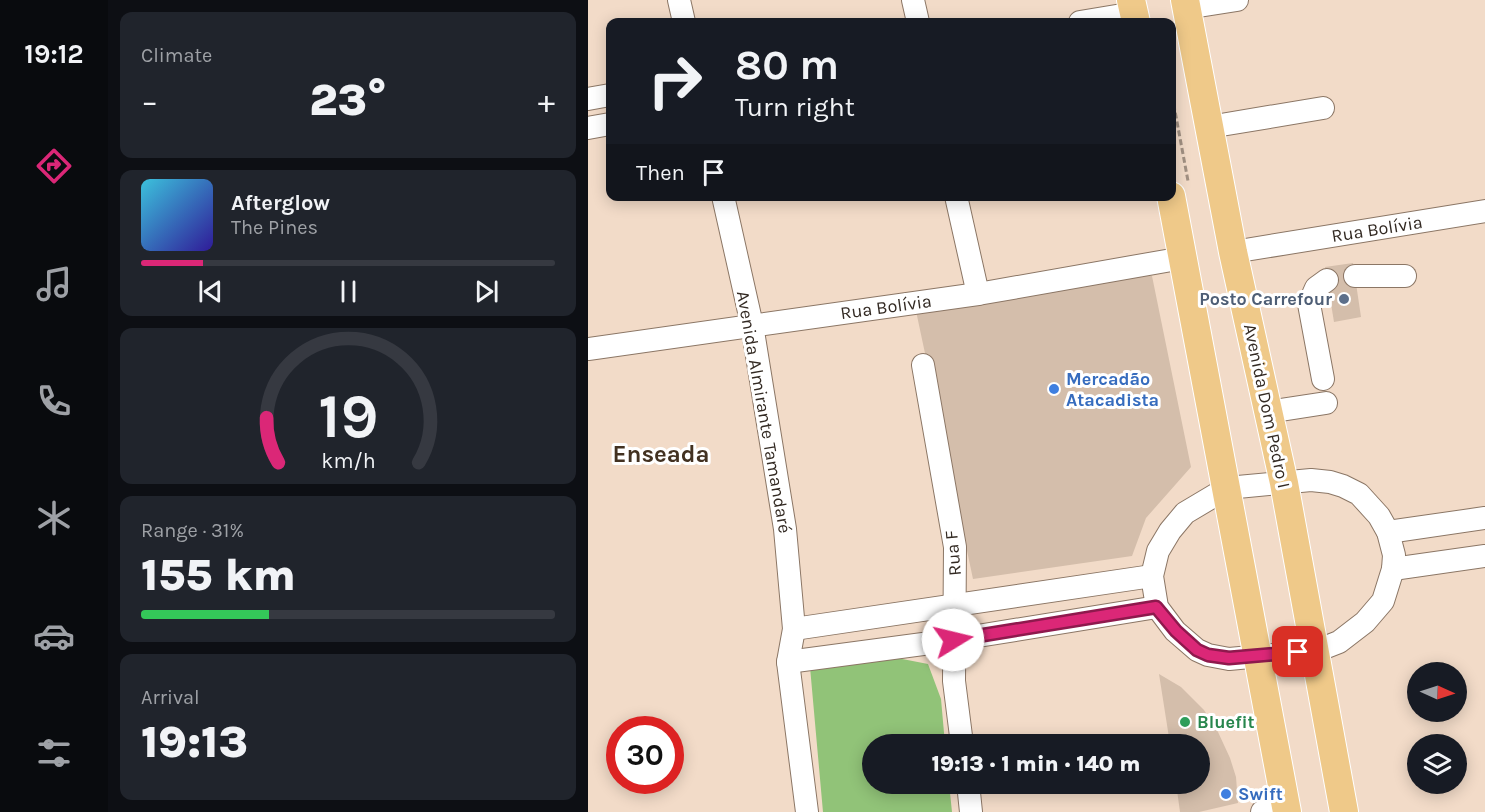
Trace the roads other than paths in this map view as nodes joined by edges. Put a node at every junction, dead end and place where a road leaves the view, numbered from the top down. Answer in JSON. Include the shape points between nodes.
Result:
{"nodes":[{"id":1,"x":679,"y":0,"type":"edge"},
{"id":2,"x":913,"y":0,"type":"edge"},
{"id":3,"x":1237,"y":0,"type":"edge"},
{"id":4,"x":1186,"y":4,"type":"edge"},
{"id":5,"x":1134,"y":12,"type":"edge"},
{"id":6,"x":683,"y":18,"type":"edge"},
{"id":7,"x":917,"y":18,"type":"edge"},
{"id":8,"x":1102,"y":18,"type":"edge"},
{"id":9,"x":606,"y":96,"type":"edge"},
{"id":10,"x":588,"y":99,"type":"edge"},
{"id":11,"x":1323,"y":108,"type":"dead end"},
{"id":12,"x":606,"y":125,"type":"edge"},
{"id":13,"x":1209,"y":127,"type":"junction"},
{"id":14,"x":588,"y":128,"type":"edge"},
{"id":15,"x":724,"y":201,"type":"edge"},
{"id":16,"x":957,"y":201,"type":"edge"},
{"id":17,"x":1172,"y":201,"type":"edge"},
{"id":18,"x":1485,"y":211,"type":"edge"},
{"id":19,"x":1233,"y":252,"type":"junction"},
{"id":20,"x":1183,"y":258,"type":"junction"},
{"id":21,"x":1355,"y":276,"type":"dead end"},
{"id":22,"x":1405,"y":276,"type":"dead end"},
{"id":23,"x":1327,"y":280,"type":"dead end"},
{"id":24,"x":978,"y":294,"type":"junction"},
{"id":25,"x":752,"y":325,"type":"junction"},
{"id":26,"x":588,"y":349,"type":"edge"},
{"id":27,"x":923,"y":364,"type":"dead end"},
{"id":28,"x":1323,"y":379,"type":"dead end"},
{"id":29,"x":1326,"y":403,"type":"dead end"},
{"id":30,"x":1268,"y":412,"type":"junction"},
{"id":31,"x":1284,"y":483,"type":"junction"},
{"id":32,"x":1227,"y":488,"type":"junction"},
{"id":33,"x":1485,"y":518,"type":"edge"},
{"id":34,"x":1388,"y":532,"type":"junction"},
{"id":35,"x":1485,"y":556,"type":"edge"},
{"id":36,"x":1393,"y":569,"type":"junction"},
{"id":37,"x":1152,"y":576,"type":"junction"},
{"id":38,"x":954,"y":605,"type":"junction"},
{"id":39,"x":1156,"y":607,"type":"junction"},
{"id":40,"x":794,"y":628,"type":"junction"},
{"id":41,"x":953,"y":640,"type":"junction"},
{"id":42,"x":1316,"y":651,"type":"junction"},
{"id":43,"x":1257,"y":655,"type":"junction"},
{"id":44,"x":788,"y":662,"type":"junction"},
{"id":45,"x":961,"y":734,"type":"edge"},
{"id":46,"x":969,"y":794,"type":"edge"},
{"id":47,"x":1278,"y":809,"type":"edge"},
{"id":48,"x":807,"y":812,"type":"edge"},
{"id":49,"x":971,"y":812,"type":"edge"},
{"id":50,"x":1344,"y":812,"type":"edge"}],
"edges":[{"from":1,"to":6,"type":"street"},
{"from":2,"to":7,"type":"street"},
{"from":3,"to":4,"type":"street"},
{"from":4,"to":13,"type":"main road","name":"Avenida Dom Pedro I"},
{"from":5,"to":8,"type":"street"},
{"from":9,"to":10,"type":"street"},
{"from":11,"to":13,"type":"street"},
{"from":12,"to":14,"type":"street"},
{"from":13,"to":19,"type":"main road","name":"Avenida Dom Pedro I"},
{"from":15,"to":25,"type":"street","name":"Avenida Almirante Tamandaré"},
{"from":16,"to":24,"type":"street"},
{"from":17,"to":20,"type":"main road"},
{"from":18,"to":19,"type":"street","name":"Rua Bolívia"},
{"from":19,"to":30,"type":"main road","name":"Avenida Dom Pedro I"},
{"from":20,"to":24,"type":"street","name":"Rua Bolívia"},
{"from":20,"to":32,"type":"main road"},
{"from":21,"to":22,"type":"street"},
{"from":23,"to":28,"type":"street","via":[[1316,288],[1309,304]]},
{"from":24,"to":25,"type":"street","name":"Rua Bolívia"},
{"from":25,"to":26,"type":"street","name":"Rua Bolívia"},
{"from":25,"to":40,"type":"street","name":"Avenida Almirante Tamandaré","via":[[785,529]]},
{"from":27,"to":38,"type":"street","name":"Rua F","via":[[955,547]]},
{"from":29,"to":30,"type":"street"},
{"from":30,"to":31,"type":"main road","name":"Avenida Dom Pedro I"},
{"from":31,"to":32,"type":"street"},
{"from":31,"to":34,"type":"street","via":[[1311,480],[1343,486],[1359,494]]},
{"from":31,"to":42,"type":"main road","name":"Avenida Dom Pedro I"},
{"from":32,"to":37,"type":"street","via":[[1185,513],[1158,551]]},
{"from":32,"to":43,"type":"main road"},
{"from":33,"to":34,"type":"street"},
{"from":34,"to":36,"type":"street"},
{"from":35,"to":36,"type":"street"},
{"from":36,"to":42,"type":"street","via":[[1383,601],[1365,622],[1340,642]]},
{"from":37,"to":38,"type":"street"},
{"from":37,"to":39,"type":"street"},
{"from":38,"to":40,"type":"street"},
{"from":38,"to":41,"type":"street","name":"Rua F"},
{"from":39,"to":41,"type":"street"},
{"from":39,"to":43,"type":"street","via":[[1197,650],[1229,658]]},
{"from":40,"to":44,"type":"street","name":"Avenida Almirante Tamandaré"},
{"from":41,"to":44,"type":"street"},
{"from":41,"to":45,"type":"street","name":"Rua F"},
{"from":42,"to":43,"type":"street"},
{"from":42,"to":50,"type":"main road","name":"Avenida Dom Pedro I"},
{"from":43,"to":47,"type":"main road"},
{"from":44,"to":48,"type":"street","name":"Avenida Almirante Tamandaré"},
{"from":46,"to":49,"type":"street"}]}
